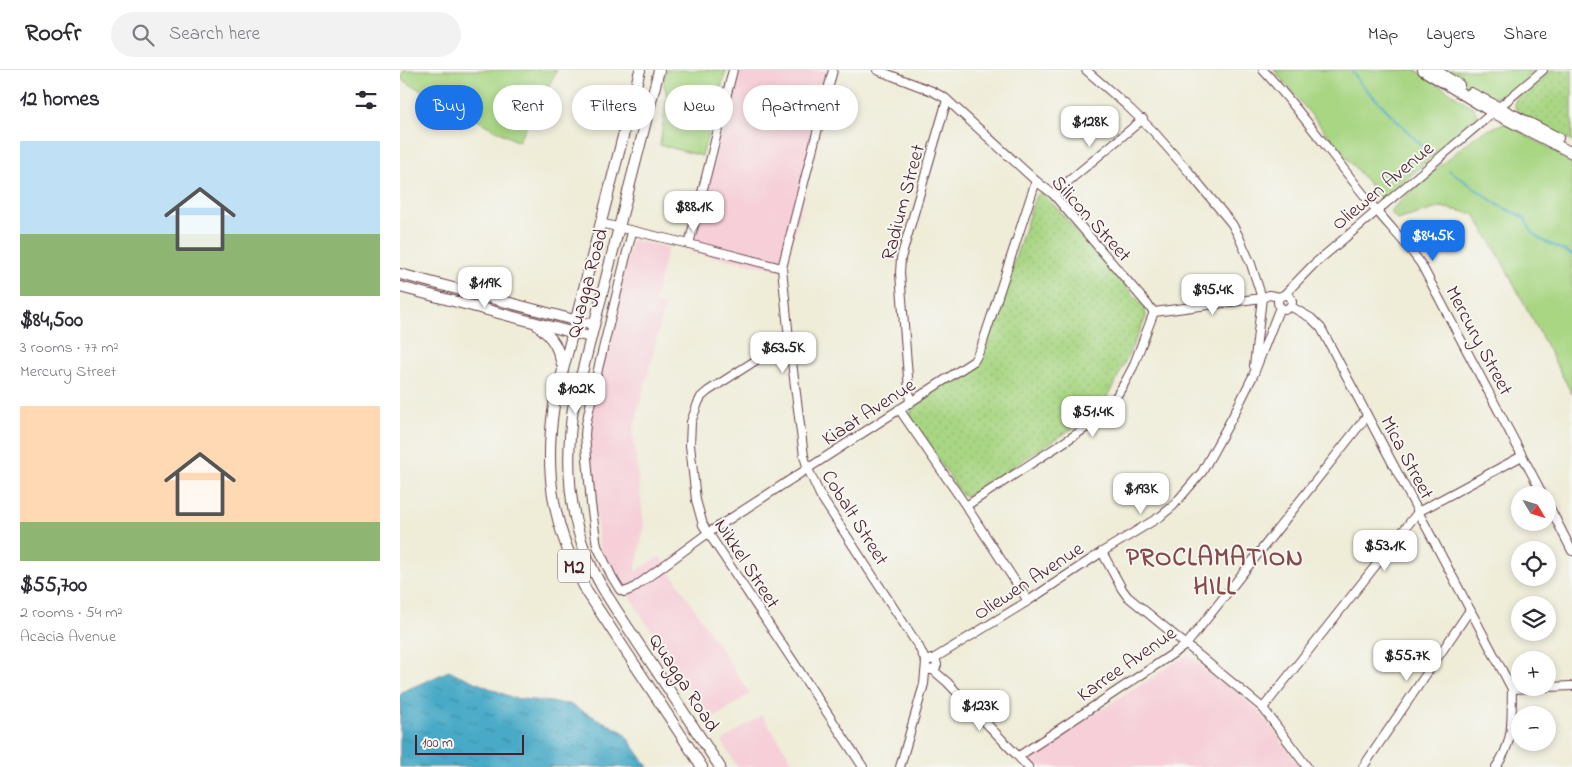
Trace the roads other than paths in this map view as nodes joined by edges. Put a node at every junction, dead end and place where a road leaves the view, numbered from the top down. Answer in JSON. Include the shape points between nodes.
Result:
{"nodes":[{"id":1,"x":640,"y":70,"type":"edge"},
{"id":2,"x":659,"y":70,"type":"edge"},
{"id":3,"x":734,"y":70,"type":"edge"},
{"id":4,"x":834,"y":70,"type":"edge"},
{"id":5,"x":877,"y":70,"type":"edge"},
{"id":6,"x":1086,"y":70,"type":"edge"},
{"id":7,"x":1262,"y":70,"type":"edge"},
{"id":8,"x":1423,"y":70,"type":"edge"},
{"id":9,"x":1435,"y":70,"type":"edge"},
{"id":10,"x":1543,"y":70,"type":"edge"},
{"id":11,"x":947,"y":100,"type":"junction"},
{"id":12,"x":1496,"y":110,"type":"junction"},
{"id":13,"x":1142,"y":120,"type":"junction"},
{"id":14,"x":1572,"y":146,"type":"edge"},
{"id":15,"x":1572,"y":152,"type":"edge"},
{"id":16,"x":1036,"y":181,"type":"junction"},
{"id":17,"x":1052,"y":194,"type":"junction"},
{"id":18,"x":1377,"y":211,"type":"junction"},
{"id":19,"x":600,"y":223,"type":"junction"},
{"id":20,"x":619,"y":227,"type":"junction"},
{"id":21,"x":632,"y":232,"type":"junction"},
{"id":22,"x":689,"y":244,"type":"junction"},
{"id":23,"x":782,"y":268,"type":"junction"},
{"id":24,"x":400,"y":274,"type":"edge"},
{"id":25,"x":400,"y":287,"type":"edge"},
{"id":26,"x":1262,"y":298,"type":"junction"},
{"id":27,"x":1284,"y":302,"type":"junction"},
{"id":28,"x":1154,"y":312,"type":"junction"},
{"id":29,"x":577,"y":320,"type":"junction"},
{"id":30,"x":534,"y":323,"type":"junction"},
{"id":31,"x":593,"y":325,"type":"junction"},
{"id":32,"x":574,"y":333,"type":"junction"},
{"id":33,"x":590,"y":337,"type":"junction"},
{"id":34,"x":789,"y":339,"type":"junction"},
{"id":35,"x":563,"y":369,"type":"junction"},
{"id":36,"x":1253,"y":376,"type":"junction"},
{"id":37,"x":910,"y":403,"type":"junction"},
{"id":38,"x":899,"y":409,"type":"junction"},
{"id":39,"x":1367,"y":416,"type":"junction"},
{"id":40,"x":1522,"y":456,"type":"junction"},
{"id":41,"x":808,"y":469,"type":"junction"},
{"id":42,"x":1538,"y":486,"type":"edge"},
{"id":43,"x":966,"y":506,"type":"junction"},
{"id":44,"x":1418,"y":512,"type":"junction"},
{"id":45,"x":1556,"y":520,"type":"edge"},
{"id":46,"x":708,"y":533,"type":"junction"},
{"id":47,"x":1572,"y":551,"type":"edge"},
{"id":48,"x":1102,"y":552,"type":"junction"},
{"id":49,"x":1028,"y":601,"type":"junction"},
{"id":50,"x":1470,"y":610,"type":"junction"},
{"id":51,"x":1186,"y":645,"type":"junction"},
{"id":52,"x":932,"y":664,"type":"junction"},
{"id":53,"x":1572,"y":686,"type":"edge"},
{"id":54,"x":1511,"y":687,"type":"edge"},
{"id":55,"x":1556,"y":687,"type":"edge"},
{"id":56,"x":1512,"y":696,"type":"edge"},
{"id":57,"x":1263,"y":708,"type":"junction"},
{"id":58,"x":1019,"y":756,"type":"junction"},
{"id":59,"x":702,"y":767,"type":"edge"},
{"id":60,"x":720,"y":767,"type":"edge"},
{"id":61,"x":863,"y":767,"type":"edge"},
{"id":62,"x":900,"y":767,"type":"edge"},
{"id":63,"x":1028,"y":767,"type":"edge"},
{"id":64,"x":1307,"y":767,"type":"edge"},
{"id":65,"x":1363,"y":767,"type":"edge"},
{"id":66,"x":1496,"y":767,"type":"edge"}],
"edges":[{"from":1,"to":19,"type":"main road","name":"Quagga Road","number":"M2"},
{"from":2,"to":20,"type":"main road","name":"Quagga Road","number":"M2"},
{"from":3,"to":22,"type":"street"},
{"from":4,"to":23,"type":"street","name":"Cobalt Street"},
{"from":5,"to":11,"type":"street","name":"Silicon Street"},
{"from":6,"to":13,"type":"street"},
{"from":7,"to":18,"type":"street","name":"Mercury Street"},
{"from":8,"to":12,"type":"main road"},
{"from":9,"to":12,"type":"main road"},
{"from":10,"to":12,"type":"street","name":"Oliewen Avenue"},
{"from":11,"to":16,"type":"street","name":"Silicon Street"},
{"from":11,"to":37,"type":"street","name":"Radium Street","via":[[901,258]]},
{"from":12,"to":14,"type":"main road"},
{"from":12,"to":15,"type":"main road"},
{"from":12,"to":18,"type":"street","name":"Oliewen Avenue"},
{"from":13,"to":17,"type":"street"},
{"from":13,"to":26,"type":"street","via":[[1232,224],[1251,264]]},
{"from":16,"to":17,"type":"street","name":"Silicon Street"},
{"from":16,"to":37,"type":"street","name":"Kiaat Avenue","via":[[978,355],[974,361]]},
{"from":17,"to":28,"type":"street","name":"Silicon Street"},
{"from":18,"to":27,"type":"street","name":"Oliewen Avenue","via":[[1313,265],[1294,284]]},
{"from":18,"to":40,"type":"street","name":"Mercury Street","via":[[1421,264]]},
{"from":19,"to":20,"type":"street"},
{"from":19,"to":29,"type":"main road","name":"Quagga Road","number":"M2"},
{"from":20,"to":21,"type":"street"},
{"from":20,"to":31,"type":"main road","name":"Quagga Road","number":"M2"},
{"from":21,"to":22,"type":"street"},
{"from":21,"to":46,"type":"street","name":"Kiaat Avenue","via":[[586,424],[597,546],[608,570],[621,591],[625,592]]},
{"from":22,"to":23,"type":"street"},
{"from":23,"to":34,"type":"street","name":"Cobalt Street"},
{"from":24,"to":29,"type":"main road"},
{"from":25,"to":30,"type":"main road"},
{"from":26,"to":27,"type":"street","via":[[1271,295]]},
{"from":26,"to":28,"type":"street"},
{"from":26,"to":36,"type":"street","name":"Oliewen Avenue"},
{"from":27,"to":36,"type":"street","name":"Oliewen Avenue"},
{"from":27,"to":39,"type":"street","name":"Mica Street","via":[[1321,328]]},
{"from":28,"to":43,"type":"street","via":[[1124,384],[1095,422]]},
{"from":29,"to":31,"type":"main road"},
{"from":29,"to":32,"type":"main road","name":"Quagga Road","number":"M2"},
{"from":30,"to":32,"type":"main road"},
{"from":30,"to":35,"type":"main road","via":[[554,340]]},
{"from":31,"to":33,"type":"main road","name":"Quagga Road","number":"M2"},
{"from":32,"to":33,"type":"main road"},
{"from":32,"to":35,"type":"main road","name":"Quagga Road","number":"M2"},
{"from":33,"to":60,"type":"main road","name":"Quagga Road","number":"M2","via":[[573,408],[569,448],[572,504],[586,554],[611,602]]},
{"from":34,"to":41,"type":"street","name":"Cobalt Street"},
{"from":34,"to":46,"type":"street","name":"Nikkel Street","via":[[708,391],[693,414],[690,445],[696,500]]},
{"from":35,"to":59,"type":"main road","name":"Quagga Road","number":"M2","via":[[551,425],[550,466],[564,540],[587,592]]},
{"from":36,"to":48,"type":"street","name":"Oliewen Avenue","via":[[1197,480],[1161,516]]},
{"from":37,"to":38,"type":"street","name":"Kiaat Avenue"},
{"from":38,"to":41,"type":"street","name":"Kiaat Avenue"},
{"from":38,"to":43,"type":"street"},
{"from":39,"to":44,"type":"street","name":"Mica Street"},
{"from":39,"to":51,"type":"street","name":"Karree Avenue"},
{"from":40,"to":42,"type":"street","name":"Mercury Street"},
{"from":40,"to":44,"type":"street"},
{"from":41,"to":46,"type":"street","name":"Kiaat Avenue"},
{"from":41,"to":52,"type":"street","name":"Cobalt Street","via":[[820,495]]},
{"from":43,"to":49,"type":"street"},
{"from":44,"to":50,"type":"street","name":"Mica Street"},
{"from":44,"to":57,"type":"street"},
{"from":45,"to":47,"type":"street"},
{"from":46,"to":61,"type":"street","name":"Nikkel Street"},
{"from":48,"to":49,"type":"street","name":"Oliewen Avenue"},
{"from":48,"to":51,"type":"street","via":[[1127,596]]},
{"from":49,"to":52,"type":"street","name":"Oliewen Avenue","via":[[947,650]]},
{"from":50,"to":54,"type":"street","name":"Mica Street"},
{"from":50,"to":65,"type":"street"},
{"from":51,"to":57,"type":"street"},
{"from":51,"to":58,"type":"street","name":"Karree Avenue"},
{"from":52,"to":58,"type":"street","name":"Cobalt Street"},
{"from":52,"to":62,"type":"street"},
{"from":53,"to":55,"type":"street"},
{"from":56,"to":66,"type":"street","via":[[1510,741]]},
{"from":57,"to":64,"type":"street"},
{"from":58,"to":63,"type":"street","name":"Cobalt Street"}]}
